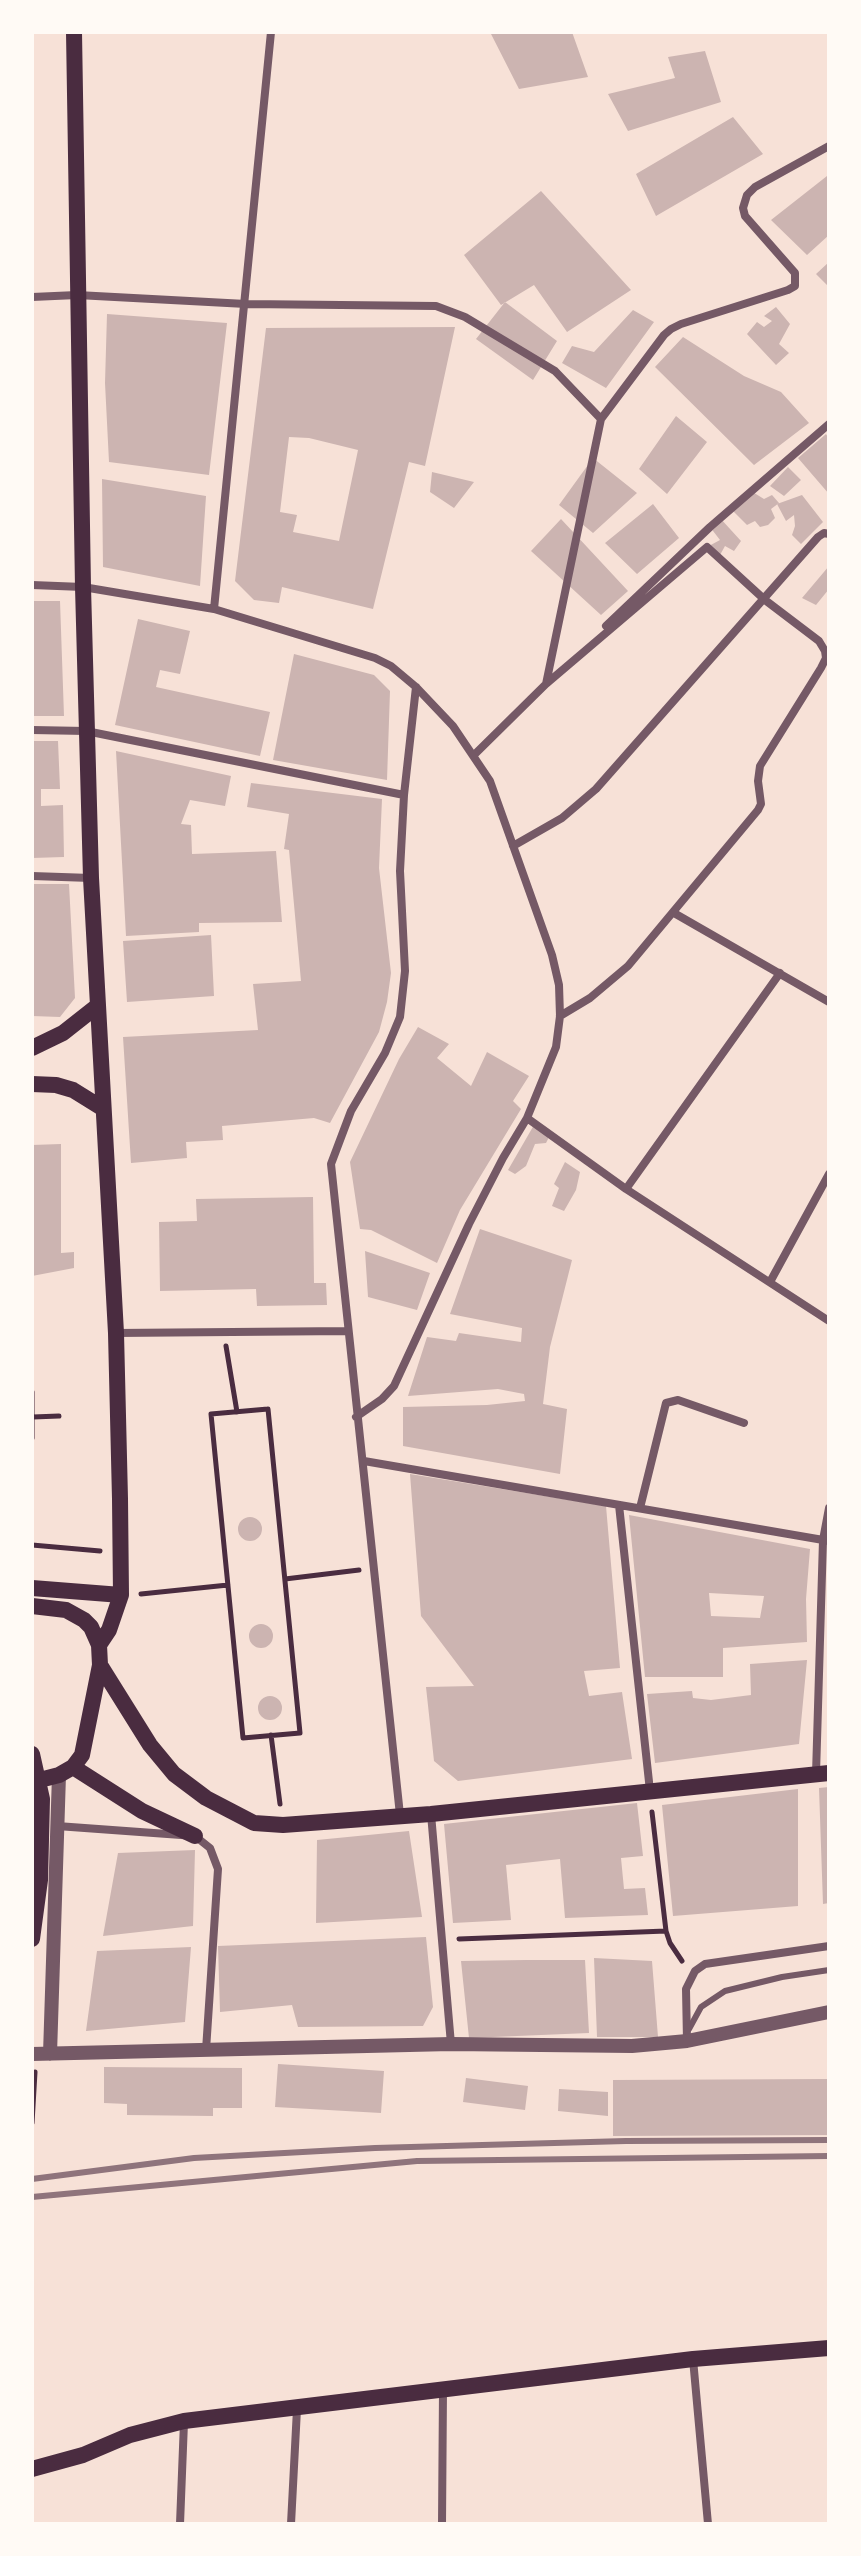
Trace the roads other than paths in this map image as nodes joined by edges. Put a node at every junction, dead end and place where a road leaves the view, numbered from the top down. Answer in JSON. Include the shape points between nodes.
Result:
{"nodes":[{"id":1,"x":74,"y":32,"type":"edge"},
{"id":2,"x":271,"y":32,"type":"edge"},
{"id":3,"x":829,"y":146,"type":"edge"},
{"id":4,"x":77,"y":295,"type":"junction"},
{"id":5,"x":32,"y":297,"type":"edge"},
{"id":6,"x":246,"y":304,"type":"junction"},
{"id":7,"x":601,"y":419,"type":"junction"},
{"id":8,"x":829,"y":424,"type":"edge"},
{"id":9,"x":829,"y":534,"type":"edge"},
{"id":10,"x":32,"y":585,"type":"edge"},
{"id":11,"x":83,"y":587,"type":"junction"},
{"id":12,"x":765,"y":600,"type":"junction"},
{"id":13,"x":214,"y":609,"type":"junction"},
{"id":14,"x":546,"y":684,"type":"junction"},
{"id":15,"x":416,"y":687,"type":"junction"},
{"id":16,"x":32,"y":730,"type":"edge"},
{"id":17,"x":86,"y":731,"type":"junction"},
{"id":18,"x":474,"y":755,"type":"junction"},
{"id":19,"x":404,"y":795,"type":"junction"},
{"id":20,"x":513,"y":846,"type":"junction"},
{"id":21,"x":32,"y":876,"type":"edge"},
{"id":22,"x":91,"y":878,"type":"junction"},
{"id":23,"x":674,"y":913,"type":"junction"},
{"id":24,"x":780,"y":973,"type":"junction"},
{"id":25,"x":829,"y":1002,"type":"edge"},
{"id":26,"x":96,"y":1007,"type":"junction"},
{"id":27,"x":560,"y":1016,"type":"junction"},
{"id":28,"x":32,"y":1048,"type":"edge"},
{"id":29,"x":32,"y":1084,"type":"edge"},
{"id":30,"x":102,"y":1108,"type":"junction"},
{"id":31,"x":527,"y":1118,"type":"junction"},
{"id":32,"x":829,"y":1174,"type":"edge"},
{"id":33,"x":626,"y":1189,"type":"junction"},
{"id":34,"x":770,"y":1282,"type":"junction"},
{"id":35,"x":829,"y":1321,"type":"edge"},
{"id":36,"x":348,"y":1331,"type":"junction"},
{"id":37,"x":116,"y":1333,"type":"junction"},
{"id":38,"x":356,"y":1417,"type":"junction"},
{"id":39,"x":744,"y":1423,"type":"dead end"},
{"id":40,"x":364,"y":1461,"type":"junction"},
{"id":41,"x":619,"y":1505,"type":"junction"},
{"id":42,"x":640,"y":1508,"type":"junction"},
{"id":43,"x":829,"y":1508,"type":"edge"},
{"id":44,"x":826,"y":1540,"type":"edge"},
{"id":45,"x":32,"y":1588,"type":"edge"},
{"id":46,"x":121,"y":1595,"type":"junction"},
{"id":47,"x":32,"y":1606,"type":"edge"},
{"id":48,"x":99,"y":1645,"type":"junction"},
{"id":49,"x":100,"y":1665,"type":"junction"},
{"id":50,"x":32,"y":1754,"type":"edge"},
{"id":51,"x":66,"y":1771,"type":"junction"},
{"id":52,"x":822,"y":1774,"type":"edge"},
{"id":53,"x":33,"y":1782,"type":"edge"},
{"id":54,"x":650,"y":1791,"type":"junction"},
{"id":55,"x":431,"y":1814,"type":"junction"},
{"id":56,"x":400,"y":1815,"type":"junction"},
{"id":57,"x":32,"y":1825,"type":"edge"},
{"id":58,"x":58,"y":1826,"type":"junction"},
{"id":59,"x":32,"y":1831,"type":"edge"},
{"id":60,"x":195,"y":1836,"type":"junction"},
{"id":61,"x":32,"y":1939,"type":"edge"},
{"id":62,"x":829,"y":1946,"type":"edge"},
{"id":63,"x":32,"y":1947,"type":"edge"},
{"id":64,"x":53,"y":1947,"type":"junction"},
{"id":65,"x":829,"y":1970,"type":"edge"},
{"id":66,"x":829,"y":2012,"type":"edge"},
{"id":67,"x":687,"y":2041,"type":"junction"},
{"id":68,"x":451,"y":2044,"type":"junction"},
{"id":69,"x":206,"y":2051,"type":"junction"},
{"id":70,"x":32,"y":2054,"type":"edge"},
{"id":71,"x":50,"y":2054,"type":"junction"},
{"id":72,"x":829,"y":2348,"type":"edge"},
{"id":73,"x":693,"y":2359,"type":"junction"},
{"id":74,"x":443,"y":2390,"type":"junction"},
{"id":75,"x":297,"y":2409,"type":"junction"},
{"id":76,"x":184,"y":2421,"type":"junction"},
{"id":77,"x":32,"y":2469,"type":"edge"},
{"id":78,"x":180,"y":2524,"type":"edge"},
{"id":79,"x":291,"y":2524,"type":"edge"},
{"id":80,"x":442,"y":2524,"type":"edge"},
{"id":81,"x":708,"y":2524,"type":"edge"}],
"edges":[{"from":1,"to":4,"type":"main road"},
{"from":2,"to":6,"type":"street"},
{"from":3,"to":7,"type":"street","via":[[755,187],[743,208],[795,273],[795,286],[671,329]]},
{"from":4,"to":5,"type":"street"},
{"from":4,"to":6,"type":"street"},
{"from":4,"to":11,"type":"main road"},
{"from":6,"to":7,"type":"street","via":[[436,306],[465,317],[555,371]]},
{"from":6,"to":13,"type":"street"},
{"from":7,"to":14,"type":"street"},
{"from":8,"to":14,"type":"street","via":[[710,527]]},
{"from":9,"to":12,"type":"street","via":[[818,537]]},
{"from":10,"to":11,"type":"street"},
{"from":11,"to":13,"type":"street"},
{"from":11,"to":17,"type":"main road"},
{"from":12,"to":14,"type":"street","via":[[707,547]]},
{"from":12,"to":20,"type":"street","via":[[596,789],[562,818]]},
{"from":12,"to":23,"type":"street","via":[[819,641],[826,658],[760,766],[758,810]]},
{"from":13,"to":15,"type":"street","via":[[375,658]]},
{"from":14,"to":18,"type":"street"},
{"from":15,"to":18,"type":"street"},
{"from":15,"to":19,"type":"street"},
{"from":16,"to":17,"type":"street"},
{"from":17,"to":19,"type":"street"},
{"from":17,"to":22,"type":"main road"},
{"from":18,"to":20,"type":"street","via":[[490,781]]},
{"from":19,"to":36,"type":"street","via":[[400,871],[405,971],[400,1017],[351,1111],[331,1164]]},
{"from":20,"to":27,"type":"street","via":[[552,955]]},
{"from":21,"to":22,"type":"street"},
{"from":22,"to":26,"type":"main road"},
{"from":23,"to":24,"type":"street"},
{"from":23,"to":27,"type":"street","via":[[628,966]]},
{"from":24,"to":25,"type":"street"},
{"from":24,"to":33,"type":"street"},
{"from":26,"to":28,"type":"main road","via":[[63,1033]]},
{"from":26,"to":30,"type":"main road"},
{"from":27,"to":31,"type":"street","via":[[556,1047]]},
{"from":29,"to":30,"type":"main road","via":[[73,1090]]},
{"from":30,"to":37,"type":"main road"},
{"from":31,"to":33,"type":"street"},
{"from":31,"to":38,"type":"street","via":[[469,1224],[394,1386]]},
{"from":32,"to":34,"type":"street"},
{"from":33,"to":34,"type":"street"},
{"from":34,"to":35,"type":"street"},
{"from":36,"to":37,"type":"street"},
{"from":36,"to":38,"type":"street"},
{"from":37,"to":46,"type":"main road"},
{"from":38,"to":40,"type":"street"},
{"from":39,"to":42,"type":"street","via":[[678,1400],[666,1403]]},
{"from":40,"to":41,"type":"street"},
{"from":40,"to":56,"type":"street"},
{"from":41,"to":42,"type":"street"},
{"from":41,"to":54,"type":"street"},
{"from":42,"to":44,"type":"street"},
{"from":43,"to":44,"type":"street"},
{"from":44,"to":52,"type":"street"},
{"from":45,"to":46,"type":"main road"},
{"from":46,"to":48,"type":"main road"},
{"from":47,"to":48,"type":"main road","via":[[76,1614],[91,1627]]},
{"from":48,"to":49,"type":"main road"},
{"from":49,"to":51,"type":"main road","via":[[82,1755]]},
{"from":49,"to":56,"type":"main road","via":[[174,1774],[247,1820],[283,1825]]},
{"from":50,"to":61,"type":"main road","via":[[42,1799]]},
{"from":51,"to":53,"type":"main road"},
{"from":51,"to":58,"type":"street"},
{"from":51,"to":60,"type":"main road"},
{"from":52,"to":54,"type":"main road"},
{"from":53,"to":57,"type":"street"},
{"from":54,"to":55,"type":"main road"},
{"from":55,"to":56,"type":"main road"},
{"from":55,"to":68,"type":"street"},
{"from":57,"to":58,"type":"street"},
{"from":57,"to":59,"type":"street"},
{"from":58,"to":60,"type":"street"},
{"from":58,"to":64,"type":"street"},
{"from":60,"to":69,"type":"street","via":[[210,1848],[218,1869]]},
{"from":62,"to":67,"type":"street","via":[[705,1964],[695,1971],[684,1998]]},
{"from":63,"to":64,"type":"street"},
{"from":64,"to":71,"type":"street"},
{"from":65,"to":67,"type":"lane","via":[[725,1991],[694,2017]]},
{"from":66,"to":67,"type":"street"},
{"from":67,"to":68,"type":"street","via":[[632,2046]]},
{"from":68,"to":69,"type":"street"},
{"from":69,"to":71,"type":"street"},
{"from":70,"to":71,"type":"street"},
{"from":72,"to":73,"type":"main road"},
{"from":73,"to":74,"type":"main road"},
{"from":73,"to":81,"type":"street"},
{"from":74,"to":75,"type":"main road"},
{"from":74,"to":80,"type":"street"},
{"from":75,"to":76,"type":"main road"},
{"from":75,"to":79,"type":"street"},
{"from":76,"to":77,"type":"main road"},
{"from":76,"to":78,"type":"street"}]}
